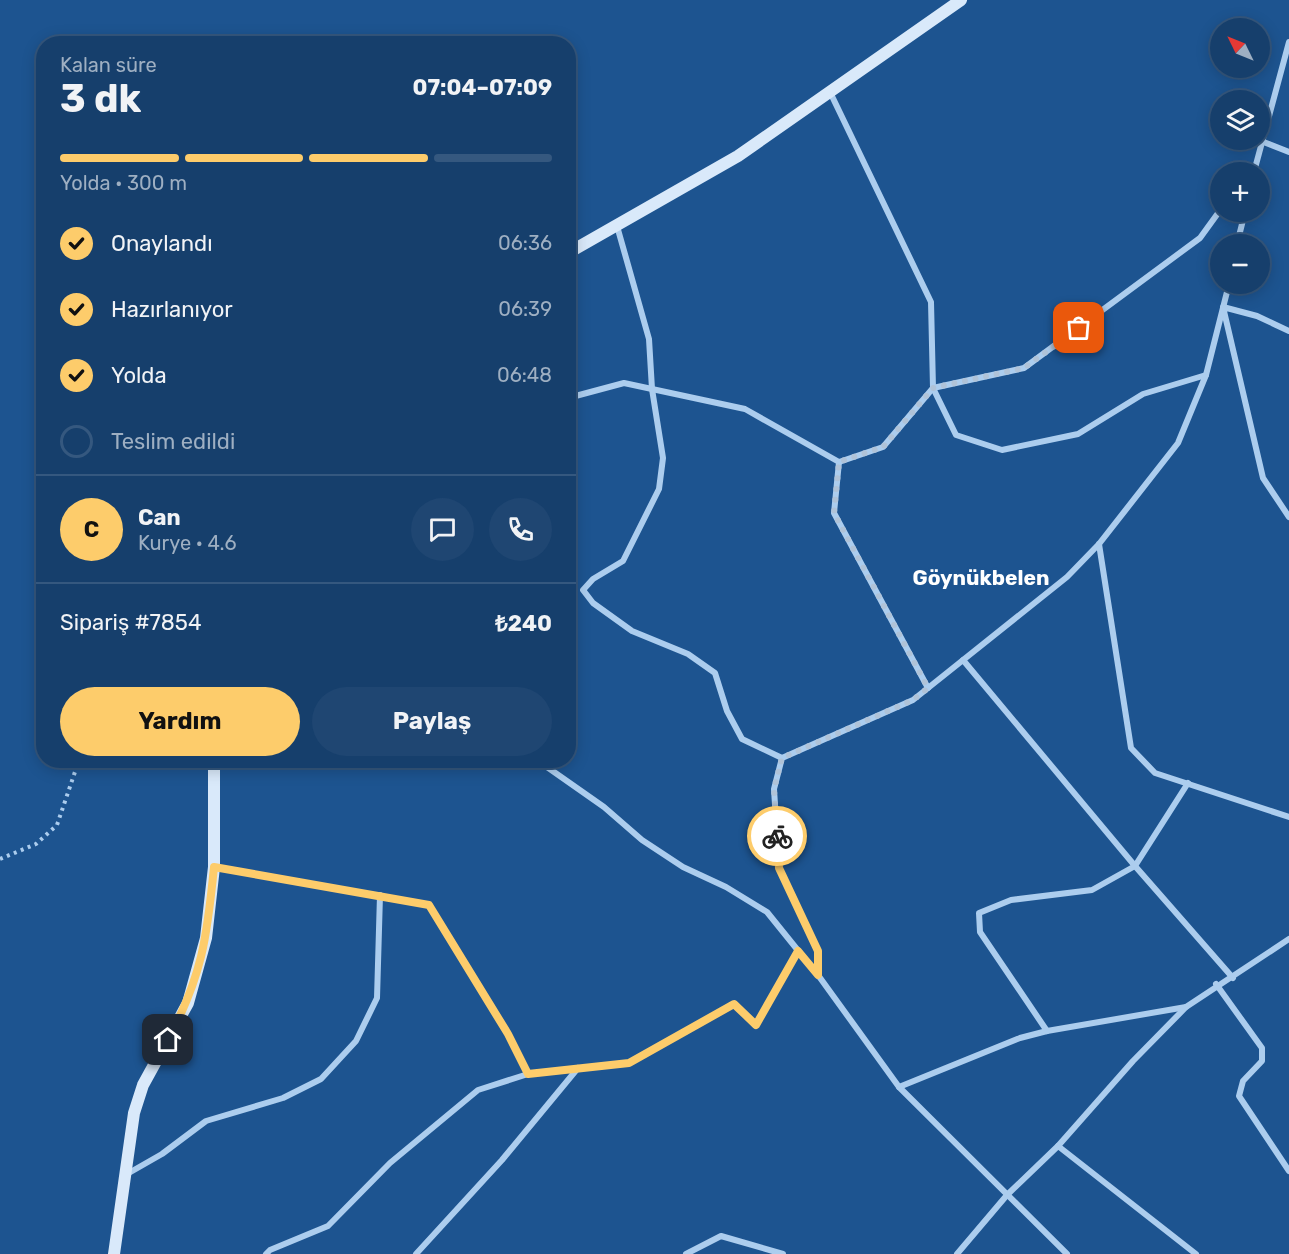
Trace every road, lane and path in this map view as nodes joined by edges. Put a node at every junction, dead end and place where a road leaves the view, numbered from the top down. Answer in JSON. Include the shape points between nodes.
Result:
{"nodes":[{"id":1,"x":961,"y":0,"type":"edge"},
{"id":2,"x":1289,"y":42,"type":"edge"},
{"id":3,"x":830,"y":92,"type":"junction"},
{"id":4,"x":1270,"y":109,"type":"edge"},
{"id":5,"x":1270,"y":145,"type":"edge"},
{"id":6,"x":1259,"y":150,"type":"edge"},
{"id":7,"x":1289,"y":152,"type":"edge"},
{"id":8,"x":1256,"y":160,"type":"edge"},
{"id":9,"x":1212,"y":222,"type":"edge"},
{"id":10,"x":617,"y":226,"type":"junction"},
{"id":11,"x":576,"y":249,"type":"edge"},
{"id":12,"x":1227,"y":294,"type":"edge"},
{"id":13,"x":1224,"y":306,"type":"junction"},
{"id":14,"x":1289,"y":331,"type":"edge"},
{"id":15,"x":1206,"y":375,"type":"junction"},
{"id":16,"x":933,"y":388,"type":"junction"},
{"id":17,"x":652,"y":389,"type":"junction"},
{"id":18,"x":576,"y":396,"type":"edge"},
{"id":19,"x":839,"y":462,"type":"junction"},
{"id":20,"x":1289,"y":517,"type":"edge"},
{"id":21,"x":1099,"y":544,"type":"junction"},
{"id":22,"x":963,"y":660,"type":"junction"},
{"id":23,"x":928,"y":688,"type":"junction"},
{"id":24,"x":782,"y":758,"type":"junction"},
{"id":25,"x":76,"y":768,"type":"edge"},
{"id":26,"x":214,"y":768,"type":"edge"},
{"id":27,"x":548,"y":768,"type":"edge"},
{"id":28,"x":1188,"y":783,"type":"junction"},
{"id":29,"x":1289,"y":817,"type":"edge"},
{"id":30,"x":0,"y":859,"type":"edge"},
{"id":31,"x":1135,"y":866,"type":"junction"},
{"id":32,"x":214,"y":867,"type":"junction"},
{"id":33,"x":380,"y":895,"type":"junction"},
{"id":34,"x":1289,"y":939,"type":"edge"},
{"id":35,"x":798,"y":951,"type":"junction"},
{"id":36,"x":818,"y":975,"type":"junction"},
{"id":37,"x":1233,"y":978,"type":"junction"},
{"id":38,"x":1216,"y":984,"type":"junction"},
{"id":39,"x":1186,"y":1007,"type":"junction"},
{"id":40,"x":1047,"y":1031,"type":"junction"},
{"id":41,"x":578,"y":1068,"type":"junction"},
{"id":42,"x":528,"y":1074,"type":"junction"},
{"id":43,"x":899,"y":1087,"type":"junction"},
{"id":44,"x":1058,"y":1146,"type":"junction"},
{"id":45,"x":1289,"y":1172,"type":"edge"},
{"id":46,"x":127,"y":1174,"type":"junction"},
{"id":47,"x":1007,"y":1195,"type":"junction"},
{"id":48,"x":114,"y":1254,"type":"edge"},
{"id":49,"x":266,"y":1254,"type":"edge"},
{"id":50,"x":416,"y":1254,"type":"edge"},
{"id":51,"x":686,"y":1254,"type":"edge"},
{"id":52,"x":783,"y":1254,"type":"edge"},
{"id":53,"x":957,"y":1254,"type":"edge"},
{"id":54,"x":1067,"y":1254,"type":"edge"},
{"id":55,"x":1196,"y":1254,"type":"edge"}],
"edges":[{"from":1,"to":3,"type":"street"},
{"from":2,"to":4,"type":"street"},
{"from":3,"to":10,"type":"street","via":[[738,156]]},
{"from":3,"to":16,"type":"street","via":[[931,302]]},
{"from":5,"to":7,"type":"street"},
{"from":6,"to":8,"type":"street"},
{"from":9,"to":16,"type":"street","via":[[1200,238],[1024,368]]},
{"from":10,"to":11,"type":"street"},
{"from":10,"to":17,"type":"street","via":[[649,339]]},
{"from":12,"to":13,"type":"street"},
{"from":13,"to":14,"type":"street"},
{"from":13,"to":15,"type":"street"},
{"from":13,"to":20,"type":"street","via":[[1263,478]]},
{"from":15,"to":16,"type":"street","via":[[1143,394],[1078,434],[1002,450],[956,435]]},
{"from":15,"to":21,"type":"street","via":[[1178,443]]},
{"from":16,"to":19,"type":"street","via":[[883,447]]},
{"from":17,"to":18,"type":"street","via":[[624,382]]},
{"from":17,"to":19,"type":"street","via":[[745,409]]},
{"from":17,"to":24,"type":"street","via":[[663,458],[659,489],[623,561],[593,579],[583,590],[593,603],[632,631],[688,654],[715,673],[727,711],[742,739]]},
{"from":19,"to":23,"type":"street","via":[[834,513]]},
{"from":21,"to":22,"type":"street","via":[[1067,577]]},
{"from":21,"to":28,"type":"street","via":[[1131,748],[1155,773]]},
{"from":22,"to":23,"type":"street"},
{"from":22,"to":31,"type":"street"},
{"from":23,"to":24,"type":"street","via":[[913,700]]},
{"from":24,"to":36,"type":"street","via":[[774,789],[779,868],[818,951]]},
{"from":25,"to":30,"type":"path","via":[[57,825],[36,844]]},
{"from":26,"to":32,"type":"street"},
{"from":27,"to":35,"type":"street","via":[[675,862],[768,912]]},
{"from":28,"to":29,"type":"street"},
{"from":28,"to":31,"type":"street"},
{"from":31,"to":37,"type":"street"},
{"from":31,"to":40,"type":"street","via":[[1092,890],[1011,900],[980,913],[980,932]]},
{"from":32,"to":33,"type":"street"},
{"from":32,"to":46,"type":"street","via":[[198,972],[188,1003],[143,1085],[134,1113]]},
{"from":33,"to":42,"type":"street","via":[[429,905]]},
{"from":33,"to":46,"type":"street","via":[[377,998],[356,1041],[321,1079],[283,1098],[206,1121]]},
{"from":34,"to":37,"type":"street"},
{"from":35,"to":36,"type":"street"},
{"from":35,"to":41,"type":"street","via":[[756,1025],[734,1004],[629,1063]]},
{"from":36,"to":43,"type":"street"},
{"from":37,"to":38,"type":"street"},
{"from":38,"to":39,"type":"street"},
{"from":38,"to":45,"type":"street","via":[[1262,1048],[1262,1061],[1243,1081],[1239,1096]]},
{"from":39,"to":40,"type":"street"},
{"from":39,"to":44,"type":"street","via":[[1133,1060]]},
{"from":40,"to":43,"type":"street","via":[[1020,1038]]},
{"from":41,"to":42,"type":"street"},
{"from":41,"to":50,"type":"street","via":[[502,1160]]},
{"from":42,"to":49,"type":"street","via":[[478,1090],[390,1163],[328,1226]]},
{"from":43,"to":47,"type":"street"},
{"from":44,"to":47,"type":"street"},
{"from":44,"to":55,"type":"street"},
{"from":46,"to":48,"type":"street"},
{"from":47,"to":53,"type":"street"},
{"from":47,"to":54,"type":"street"},
{"from":51,"to":52,"type":"street","via":[[721,1236]]}]}
